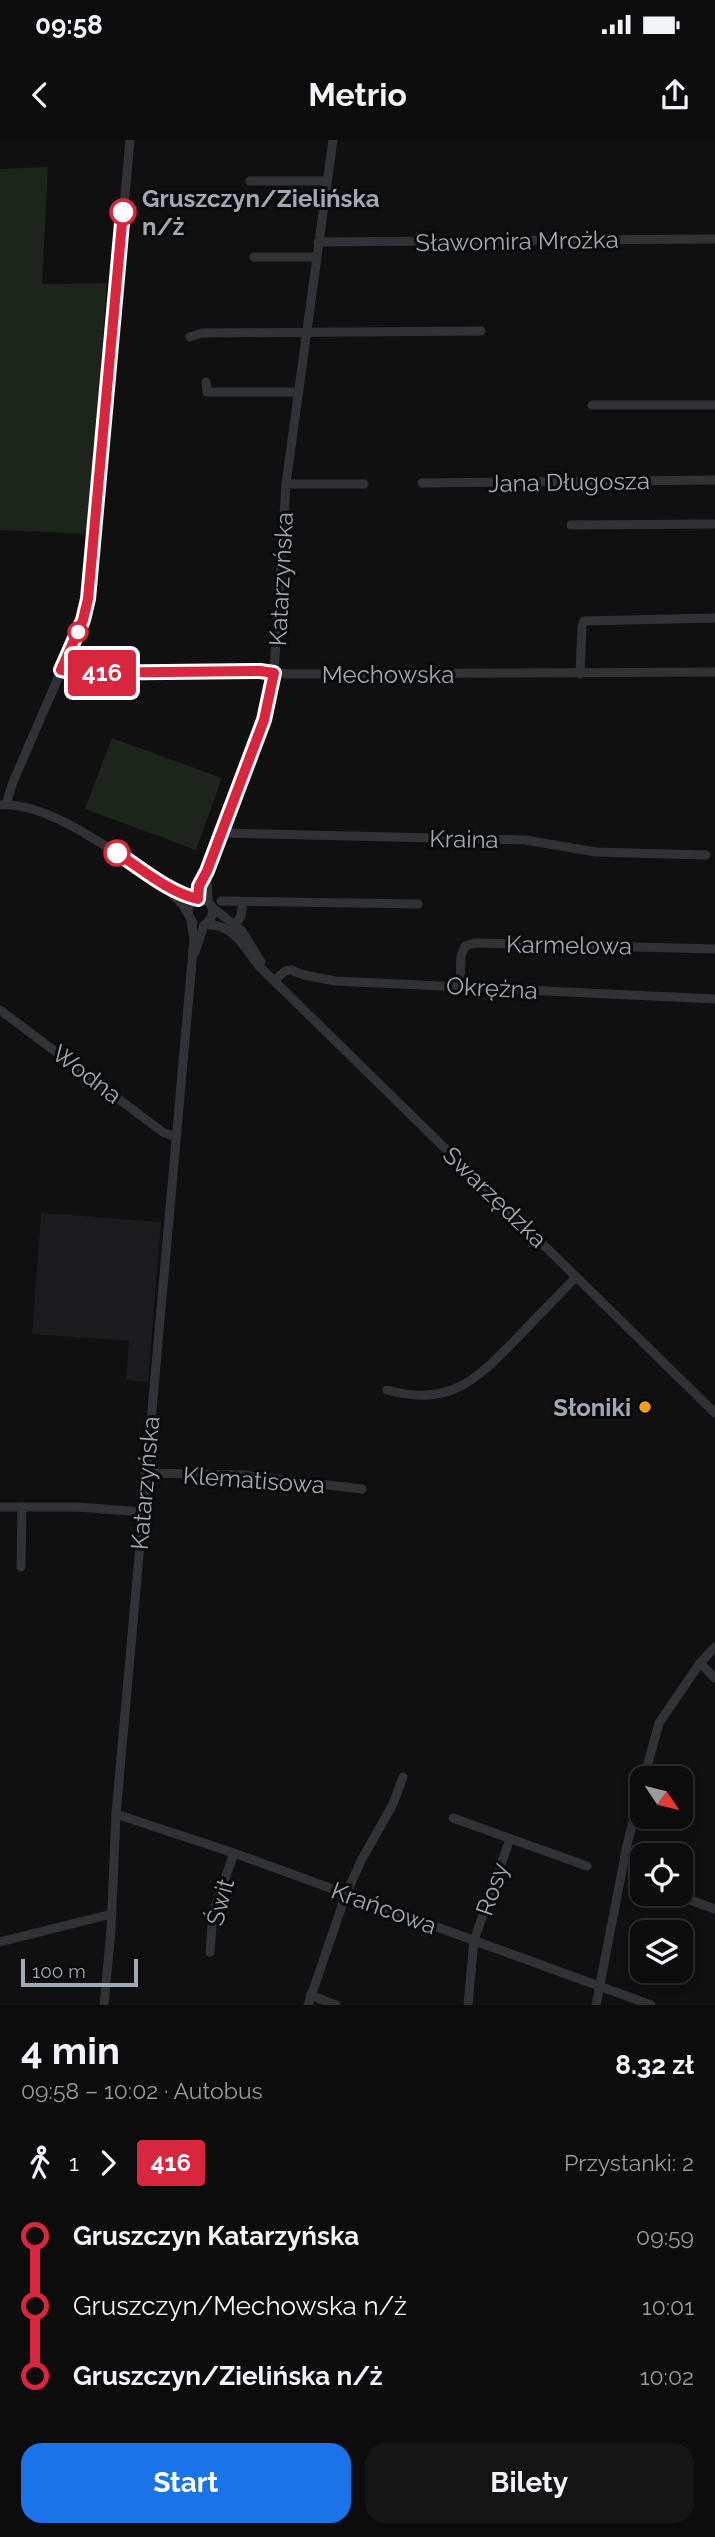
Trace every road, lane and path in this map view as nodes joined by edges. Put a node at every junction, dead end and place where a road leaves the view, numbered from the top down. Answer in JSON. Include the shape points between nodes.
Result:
{"nodes":[{"id":1,"x":130,"y":140,"type":"edge"},
{"id":2,"x":333,"y":140,"type":"edge"},
{"id":3,"x":250,"y":181,"type":"dead end"},
{"id":4,"x":327,"y":181,"type":"junction"},
{"id":5,"x":715,"y":239,"type":"edge"},
{"id":6,"x":318,"y":242,"type":"junction"},
{"id":7,"x":254,"y":257,"type":"dead end"},
{"id":8,"x":316,"y":257,"type":"junction"},
{"id":9,"x":481,"y":331,"type":"dead end"},
{"id":10,"x":306,"y":333,"type":"junction"},
{"id":11,"x":190,"y":337,"type":"dead end"},
{"id":12,"x":206,"y":382,"type":"dead end"},
{"id":13,"x":299,"y":392,"type":"junction"},
{"id":14,"x":592,"y":405,"type":"dead end"},
{"id":15,"x":715,"y":405,"type":"edge"},
{"id":16,"x":715,"y":481,"type":"edge"},
{"id":17,"x":422,"y":483,"type":"dead end"},
{"id":18,"x":286,"y":484,"type":"junction"},
{"id":19,"x":363,"y":484,"type":"dead end"},
{"id":20,"x":715,"y":524,"type":"edge"},
{"id":21,"x":571,"y":525,"type":"dead end"},
{"id":22,"x":715,"y":618,"type":"edge"},
{"id":23,"x":61,"y":670,"type":"junction"},
{"id":24,"x":715,"y":672,"type":"edge"},
{"id":25,"x":274,"y":673,"type":"junction"},
{"id":26,"x":580,"y":674,"type":"junction"},
{"id":27,"x":3,"y":804,"type":"edge"},
{"id":28,"x":220,"y":833,"type":"junction"},
{"id":29,"x":706,"y":855,"type":"dead end"},
{"id":30,"x":207,"y":871,"type":"junction"},
{"id":31,"x":159,"y":881,"type":"junction"},
{"id":32,"x":198,"y":899,"type":"junction"},
{"id":33,"x":221,"y":901,"type":"dead end"},
{"id":34,"x":243,"y":902,"type":"junction"},
{"id":35,"x":418,"y":904,"type":"dead end"},
{"id":36,"x":210,"y":905,"type":"junction"},
{"id":37,"x":189,"y":918,"type":"junction"},
{"id":38,"x":204,"y":925,"type":"junction"},
{"id":39,"x":233,"y":928,"type":"junction"},
{"id":40,"x":715,"y":949,"type":"edge"},
{"id":41,"x":191,"y":961,"type":"junction"},
{"id":42,"x":275,"y":980,"type":"junction"},
{"id":43,"x":460,"y":987,"type":"junction"},
{"id":44,"x":715,"y":999,"type":"edge"},
{"id":45,"x":0,"y":1010,"type":"edge"},
{"id":46,"x":176,"y":1136,"type":"junction"},
{"id":47,"x":576,"y":1277,"type":"junction"},
{"id":48,"x":387,"y":1390,"type":"dead end"},
{"id":49,"x":715,"y":1413,"type":"edge"},
{"id":50,"x":145,"y":1473,"type":"junction"},
{"id":51,"x":362,"y":1489,"type":"dead end"},
{"id":52,"x":0,"y":1507,"type":"edge"},
{"id":53,"x":22,"y":1507,"type":"junction"},
{"id":54,"x":142,"y":1512,"type":"junction"},
{"id":55,"x":21,"y":1567,"type":"dead end"},
{"id":56,"x":715,"y":1647,"type":"edge"},
{"id":57,"x":700,"y":1663,"type":"junction"},
{"id":58,"x":715,"y":1678,"type":"edge"},
{"id":59,"x":648,"y":1766,"type":"edge"},
{"id":60,"x":402,"y":1777,"type":"dead end"},
{"id":61,"x":116,"y":1814,"type":"junction"},
{"id":62,"x":453,"y":1818,"type":"dead end"},
{"id":63,"x":631,"y":1829,"type":"edge"},
{"id":64,"x":510,"y":1839,"type":"junction"},
{"id":65,"x":234,"y":1853,"type":"junction"},
{"id":66,"x":587,"y":1866,"type":"dead end"},
{"id":67,"x":346,"y":1894,"type":"junction"},
{"id":68,"x":693,"y":1901,"type":"edge"},
{"id":69,"x":715,"y":1909,"type":"edge"},
{"id":70,"x":112,"y":1914,"type":"junction"},
{"id":71,"x":474,"y":1940,"type":"junction"},
{"id":72,"x":0,"y":1942,"type":"edge"},
{"id":73,"x":210,"y":1952,"type":"dead end"},
{"id":74,"x":600,"y":1986,"type":"junction"},
{"id":75,"x":309,"y":2000,"type":"edge"},
{"id":76,"x":104,"y":2005,"type":"edge"},
{"id":77,"x":336,"y":2005,"type":"edge"},
{"id":78,"x":468,"y":2005,"type":"edge"},
{"id":79,"x":596,"y":2005,"type":"edge"},
{"id":80,"x":651,"y":2005,"type":"edge"}],
"edges":[{"from":1,"to":23,"type":"street","via":[[88,599]]},
{"from":2,"to":4,"type":"street","name":"Katarzyńska"},
{"from":3,"to":4,"type":"street"},
{"from":4,"to":6,"type":"street","name":"Katarzyńska"},
{"from":5,"to":6,"type":"street","name":"Sławomira Mrożka"},
{"from":6,"to":8,"type":"street","name":"Katarzyńska"},
{"from":7,"to":8,"type":"street"},
{"from":8,"to":10,"type":"street","name":"Katarzyńska"},
{"from":9,"to":10,"type":"street"},
{"from":10,"to":11,"type":"street"},
{"from":10,"to":13,"type":"street","name":"Katarzyńska"},
{"from":12,"to":13,"type":"street","via":[[206,392]]},
{"from":13,"to":18,"type":"street","name":"Katarzyńska"},
{"from":14,"to":15,"type":"street"},
{"from":16,"to":17,"type":"street","name":"Jana Długosza"},
{"from":18,"to":19,"type":"street","name":"Katarzyńska"},
{"from":18,"to":25,"type":"street","name":"Katarzyńska"},
{"from":20,"to":21,"type":"street"},
{"from":22,"to":26,"type":"street","via":[[584,621]]},
{"from":23,"to":25,"type":"street","name":"Mechowska"},
{"from":23,"to":27,"type":"street"},
{"from":24,"to":26,"type":"street","name":"Mechowska"},
{"from":25,"to":26,"type":"street","name":"Mechowska"},
{"from":25,"to":28,"type":"street","name":"Katarzyńska","via":[[264,720]]},
{"from":27,"to":31,"type":"street","via":[[28,808],[63,823]]},
{"from":28,"to":29,"type":"street","name":"Kraina","via":[[515,840],[606,853]]},
{"from":28,"to":30,"type":"street","name":"Katarzyńska"},
{"from":30,"to":32,"type":"street","name":"Katarzyńska"},
{"from":30,"to":36,"type":"street","name":"Katarzyńska"},
{"from":31,"to":32,"type":"street"},
{"from":31,"to":37,"type":"street","via":[[183,905]]},
{"from":32,"to":36,"type":"street"},
{"from":32,"to":37,"type":"street","via":[[189,907]]},
{"from":33,"to":34,"type":"street"},
{"from":34,"to":35,"type":"street"},
{"from":34,"to":39,"type":"street","via":[[242,916]]},
{"from":36,"to":38,"type":"street","via":[[212,918]]},
{"from":36,"to":39,"type":"street","name":"Swarzędzka"},
{"from":37,"to":38,"type":"street"},
{"from":37,"to":41,"type":"street","name":"Katarzyńska","via":[[194,939]]},
{"from":38,"to":39,"type":"street"},
{"from":38,"to":41,"type":"street","name":"Katarzyńska"},
{"from":39,"to":42,"type":"street","name":"Swarzędzka","via":[[259,966]]},
{"from":40,"to":43,"type":"street","name":"Karmelowa","via":[[475,943],[466,946],[461,956]]},
{"from":41,"to":46,"type":"street","name":"Katarzyńska"},
{"from":42,"to":43,"type":"street","name":"Okrężna","via":[[290,970],[335,981]]},
{"from":42,"to":47,"type":"street","name":"Swarzędzka"},
{"from":43,"to":44,"type":"street","name":"Okrężna"},
{"from":45,"to":46,"type":"street","name":"Wodna","via":[[164,1133]]},
{"from":46,"to":50,"type":"street","name":"Katarzyńska"},
{"from":47,"to":48,"type":"street","via":[[480,1376],[435,1395]]},
{"from":47,"to":49,"type":"street","name":"Swarzędzka"},
{"from":50,"to":51,"type":"street","name":"Klematisowa","via":[[244,1475]]},
{"from":50,"to":54,"type":"street","name":"Katarzyńska"},
{"from":52,"to":53,"type":"street"},
{"from":53,"to":54,"type":"street"},
{"from":53,"to":55,"type":"street"},
{"from":54,"to":61,"type":"street","name":"Katarzyńska"},
{"from":56,"to":57,"type":"street"},
{"from":57,"to":58,"type":"street"},
{"from":57,"to":59,"type":"street","via":[[659,1723]]},
{"from":60,"to":67,"type":"street","via":[[393,1804]]},
{"from":61,"to":65,"type":"street","name":"Krańcowa"},
{"from":61,"to":70,"type":"street","name":"Katarzyńska"},
{"from":62,"to":64,"type":"street","name":"Rosy"},
{"from":63,"to":74,"type":"street"},
{"from":64,"to":66,"type":"street","name":"Rosy"},
{"from":64,"to":71,"type":"street","name":"Rosy"},
{"from":65,"to":67,"type":"street","name":"Krańcowa"},
{"from":65,"to":73,"type":"street","name":"Świt","via":[[214,1913]]},
{"from":67,"to":71,"type":"street","name":"Krańcowa"},
{"from":67,"to":75,"type":"street"},
{"from":68,"to":69,"type":"street"},
{"from":70,"to":72,"type":"street"},
{"from":70,"to":76,"type":"street","name":"Katarzyńska"},
{"from":71,"to":74,"type":"street","name":"Krańcowa"},
{"from":71,"to":78,"type":"street","name":"Rosy"},
{"from":74,"to":79,"type":"street"},
{"from":74,"to":80,"type":"street","name":"Krańcowa"},
{"from":75,"to":77,"type":"street"}]}
